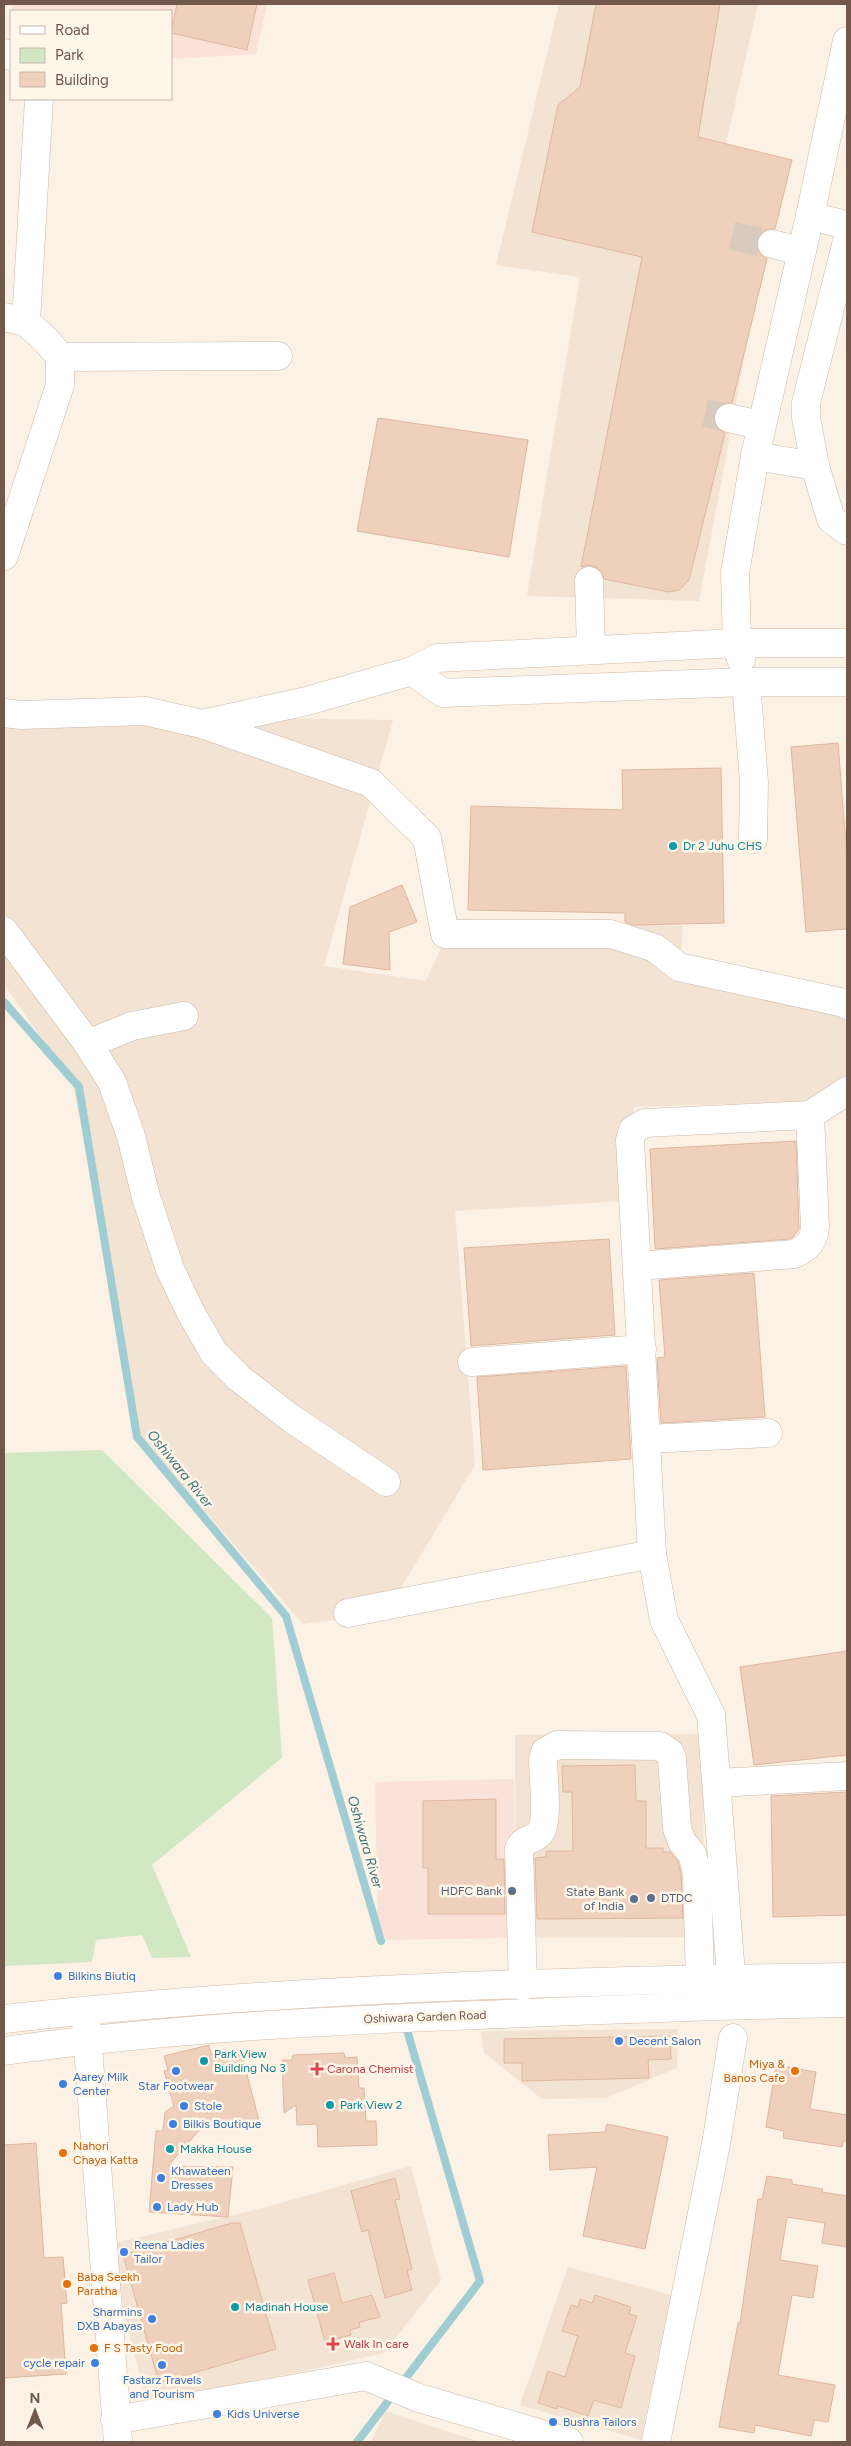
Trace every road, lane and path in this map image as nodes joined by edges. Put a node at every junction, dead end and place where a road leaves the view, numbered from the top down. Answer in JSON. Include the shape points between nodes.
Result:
{"nodes":[{"id":1,"x":847,"y":41,"type":"edge"},
{"id":2,"x":39,"y":100,"type":"edge"},
{"id":3,"x":810,"y":216,"type":"junction"},
{"id":4,"x":847,"y":225,"type":"edge"},
{"id":5,"x":847,"y":241,"type":"edge"},
{"id":6,"x":772,"y":244,"type":"tunnel mouth"},
{"id":7,"x":801,"y":251,"type":"junction"},
{"id":8,"x":15,"y":320,"type":"edge"},
{"id":9,"x":278,"y":356,"type":"dead end"},
{"id":10,"x":60,"y":357,"type":"junction"},
{"id":11,"x":729,"y":418,"type":"tunnel mouth"},
{"id":12,"x":760,"y":425,"type":"junction"},
{"id":13,"x":755,"y":456,"type":"junction"},
{"id":14,"x":815,"y":466,"type":"junction"},
{"id":15,"x":847,"y":531,"type":"edge"},
{"id":16,"x":4,"y":556,"type":"edge"},
{"id":17,"x":590,"y":581,"type":"dead end"},
{"id":18,"x":737,"y":643,"type":"junction"},
{"id":19,"x":847,"y":643,"type":"edge"},
{"id":20,"x":591,"y":650,"type":"junction"},
{"id":21,"x":412,"y":671,"type":"junction"},
{"id":22,"x":746,"y":682,"type":"junction"},
{"id":23,"x":847,"y":682,"type":"edge"},
{"id":24,"x":4,"y":713,"type":"edge"},
{"id":25,"x":202,"y":724,"type":"junction"},
{"id":26,"x":753,"y":839,"type":"dead end"},
{"id":27,"x":4,"y":931,"type":"edge"},
{"id":28,"x":847,"y":1005,"type":"edge"},
{"id":29,"x":184,"y":1016,"type":"dead end"},
{"id":30,"x":88,"y":1044,"type":"junction"},
{"id":31,"x":847,"y":1091,"type":"edge"},
{"id":32,"x":810,"y":1114,"type":"junction"},
{"id":33,"x":637,"y":1266,"type":"junction"},
{"id":34,"x":642,"y":1349,"type":"junction"},
{"id":35,"x":472,"y":1362,"type":"dead end"},
{"id":36,"x":768,"y":1432,"type":"dead end"},
{"id":37,"x":646,"y":1439,"type":"junction"},
{"id":38,"x":386,"y":1482,"type":"dead end"},
{"id":39,"x":652,"y":1554,"type":"junction"},
{"id":40,"x":348,"y":1613,"type":"dead end"},
{"id":41,"x":847,"y":1776,"type":"edge"},
{"id":42,"x":717,"y":1783,"type":"junction"},
{"id":43,"x":847,"y":1977,"type":"edge"},
{"id":44,"x":700,"y":1980,"type":"junction"},
{"id":45,"x":523,"y":1986,"type":"junction"},
{"id":46,"x":733,"y":1992,"type":"junction"},
{"id":47,"x":847,"y":2004,"type":"edge"},
{"id":48,"x":85,"y":2010,"type":"junction"},
{"id":49,"x":4,"y":2019,"type":"edge"},
{"id":50,"x":733,"y":2038,"type":"dead end"},
{"id":51,"x":87,"y":2039,"type":"junction"},
{"id":52,"x":4,"y":2051,"type":"edge"},
{"id":53,"x":116,"y":2431,"type":"edge"},
{"id":54,"x":535,"y":2437,"type":"edge"},
{"id":55,"x":569,"y":2442,"type":"edge"},
{"id":56,"x":656,"y":2442,"type":"edge"}],
"edges":[{"from":1,"to":3,"type":"street"},
{"from":2,"to":8,"type":"street"},
{"from":3,"to":4,"type":"street"},
{"from":3,"to":7,"type":"street"},
{"from":5,"to":14,"type":"street","via":[[806,403]]},
{"from":6,"to":7,"type":"street"},
{"from":7,"to":12,"type":"street"},
{"from":8,"to":10,"type":"street","via":[[46,340]]},
{"from":9,"to":10,"type":"street"},
{"from":10,"to":16,"type":"street","via":[[60,385]]},
{"from":11,"to":12,"type":"street"},
{"from":12,"to":13,"type":"street"},
{"from":13,"to":14,"type":"street"},
{"from":13,"to":18,"type":"street","via":[[735,573]]},
{"from":14,"to":15,"type":"street","via":[[830,519]]},
{"from":17,"to":20,"type":"street"},
{"from":18,"to":19,"type":"street"},
{"from":18,"to":20,"type":"street"},
{"from":18,"to":22,"type":"street"},
{"from":20,"to":21,"type":"street","via":[[436,658]]},
{"from":21,"to":22,"type":"street","via":[[444,693]]},
{"from":21,"to":25,"type":"street","via":[[307,701]]},
{"from":22,"to":23,"type":"street"},
{"from":22,"to":26,"type":"street","via":[[754,782]]},
{"from":24,"to":25,"type":"street","via":[[21,716],[145,711]]},
{"from":25,"to":28,"type":"street","via":[[371,783],[427,838],[445,934],[611,934],[656,948],[679,967]]},
{"from":27,"to":30,"type":"street"},
{"from":29,"to":30,"type":"street","via":[[132,1026]]},
{"from":30,"to":38,"type":"street","via":[[112,1082],[170,1269],[214,1353],[239,1378],[292,1419]]},
{"from":31,"to":32,"type":"street"},
{"from":32,"to":33,"type":"street","via":[[815,1227],[814,1238],[806,1248],[795,1254]]},
{"from":32,"to":33,"type":"street","via":[[645,1123],[633,1130],[630,1140]]},
{"from":33,"to":34,"type":"street"},
{"from":34,"to":35,"type":"street"},
{"from":34,"to":37,"type":"street"},
{"from":36,"to":37,"type":"street"},
{"from":37,"to":39,"type":"street"},
{"from":39,"to":40,"type":"street"},
{"from":39,"to":42,"type":"street","via":[[664,1620],[711,1715]]},
{"from":41,"to":42,"type":"street"},
{"from":42,"to":46,"type":"street"},
{"from":43,"to":46,"type":"street","name":"Oshiwara Garden Road"},
{"from":44,"to":45,"type":"street","name":"Oshiwara Garden Road"},
{"from":44,"to":45,"type":"street","via":[[696,1867],[692,1854],[678,1835],[670,1753],[660,1746],[557,1745],[545,1752],[543,1759],[544,1824],[536,1837],[525,1841],[518,1849]]},
{"from":44,"to":46,"type":"street","name":"Oshiwara Garden Road"},
{"from":45,"to":48,"type":"street","name":"Oshiwara Garden Road","via":[[402,1990]]},
{"from":46,"to":47,"type":"street","name":"Oshiwara Garden Road"},
{"from":46,"to":51,"type":"street","name":"Oshiwara Garden Road"},
{"from":48,"to":49,"type":"street","name":"Oshiwara Garden Road"},
{"from":48,"to":51,"type":"street"},
{"from":50,"to":56,"type":"street","via":[[716,2144]]},
{"from":51,"to":52,"type":"street","name":"Oshiwara Garden Road"},
{"from":51,"to":53,"type":"street"},
{"from":53,"to":54,"type":"street","via":[[366,2376],[419,2398]]},
{"from":54,"to":55,"type":"street"}]}
